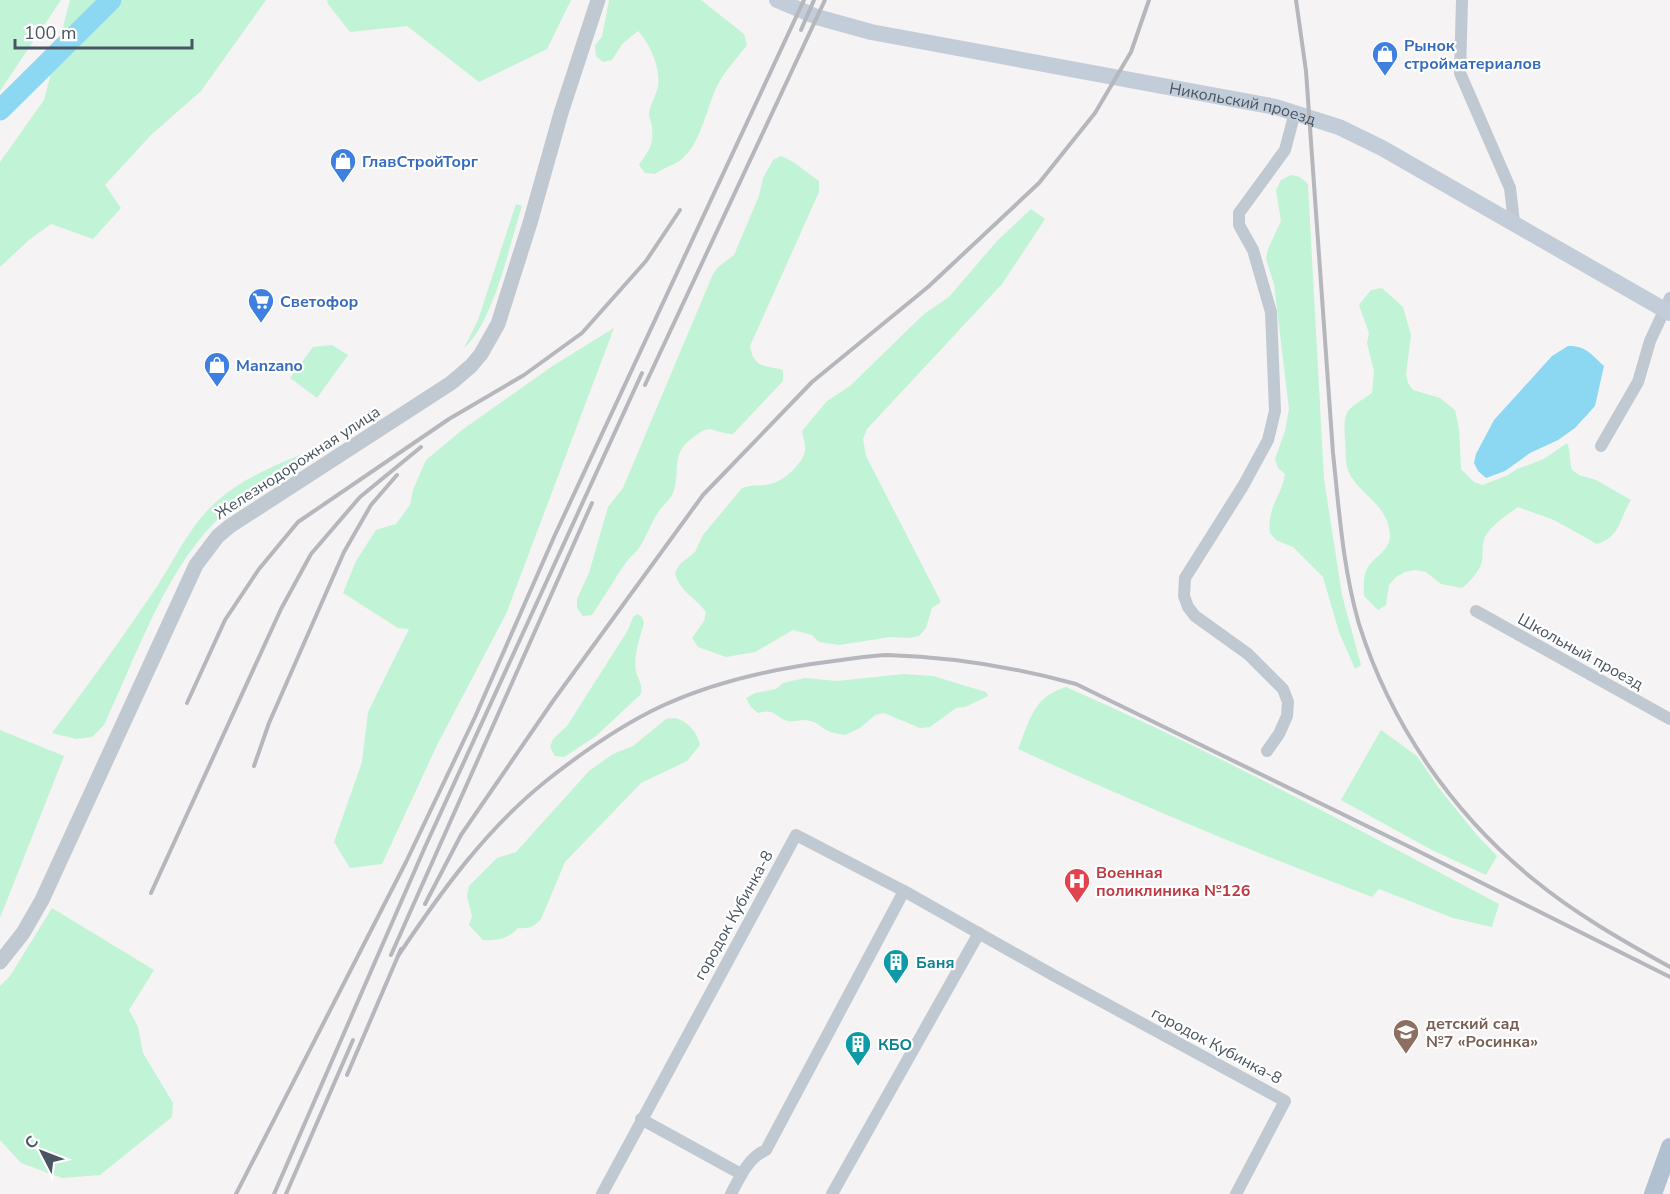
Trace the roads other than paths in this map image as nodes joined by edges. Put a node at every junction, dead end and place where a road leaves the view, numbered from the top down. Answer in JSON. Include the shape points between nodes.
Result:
{"nodes":[{"id":1,"x":598,"y":0,"type":"edge"},
{"id":2,"x":777,"y":0,"type":"edge"},
{"id":3,"x":1462,"y":0,"type":"edge"},
{"id":4,"x":1294,"y":112,"type":"junction"},
{"id":5,"x":1514,"y":222,"type":"junction"},
{"id":6,"x":1668,"y":307,"type":"edge"},
{"id":7,"x":1601,"y":446,"type":"dead end"},
{"id":8,"x":1476,"y":611,"type":"dead end"},
{"id":9,"x":1670,"y":719,"type":"edge"},
{"id":10,"x":1267,"y":751,"type":"dead end"},
{"id":11,"x":904,"y":891,"type":"junction"},
{"id":12,"x":979,"y":933,"type":"junction"},
{"id":13,"x":0,"y":962,"type":"edge"},
{"id":14,"x":641,"y":1119,"type":"junction"},
{"id":15,"x":1670,"y":1147,"type":"edge"},
{"id":16,"x":741,"y":1174,"type":"junction"},
{"id":17,"x":602,"y":1194,"type":"edge"},
{"id":18,"x":731,"y":1194,"type":"edge"},
{"id":19,"x":832,"y":1194,"type":"edge"},
{"id":20,"x":1236,"y":1194,"type":"edge"},
{"id":21,"x":1653,"y":1194,"type":"edge"}],
"edges":[{"from":1,"to":13,"type":"street","name":"Железнодорожная улица","via":[[498,324],[488,342],[471,366],[451,383],[230,526],[205,551],[42,900]]},
{"from":2,"to":4,"type":"main road","name":"Никольский проезд","via":[[817,17],[871,32]]},
{"from":3,"to":5,"type":"street","via":[[1460,73],[1510,188]]},
{"from":4,"to":5,"type":"main road","name":"Никольский проезд","via":[[1339,127],[1382,148]]},
{"from":4,"to":10,"type":"street","via":[[1285,150],[1239,213],[1239,225],[1253,250],[1271,312],[1275,411],[1268,440],[1244,486],[1185,578],[1184,596],[1196,616],[1248,654],[1282,689],[1288,702],[1287,716]]},
{"from":5,"to":6,"type":"main road","name":"Никольский проезд"},
{"from":6,"to":7,"type":"street","via":[[1650,340],[1638,382]]},
{"from":8,"to":9,"type":"street","name":"Школьный проезд"},
{"from":11,"to":12,"type":"street","name":"городок Кубинка-8"},
{"from":11,"to":14,"type":"street","name":"городок Кубинка-8","via":[[796,835]]},
{"from":11,"to":16,"type":"street","via":[[766,1150]]},
{"from":12,"to":19,"type":"street"},
{"from":12,"to":20,"type":"street","name":"городок Кубинка-8","via":[[1285,1101]]},
{"from":14,"to":16,"type":"street"},
{"from":14,"to":17,"type":"street","name":"городок Кубинка-8"},
{"from":15,"to":21,"type":"main road"},
{"from":16,"to":18,"type":"street"}]}
